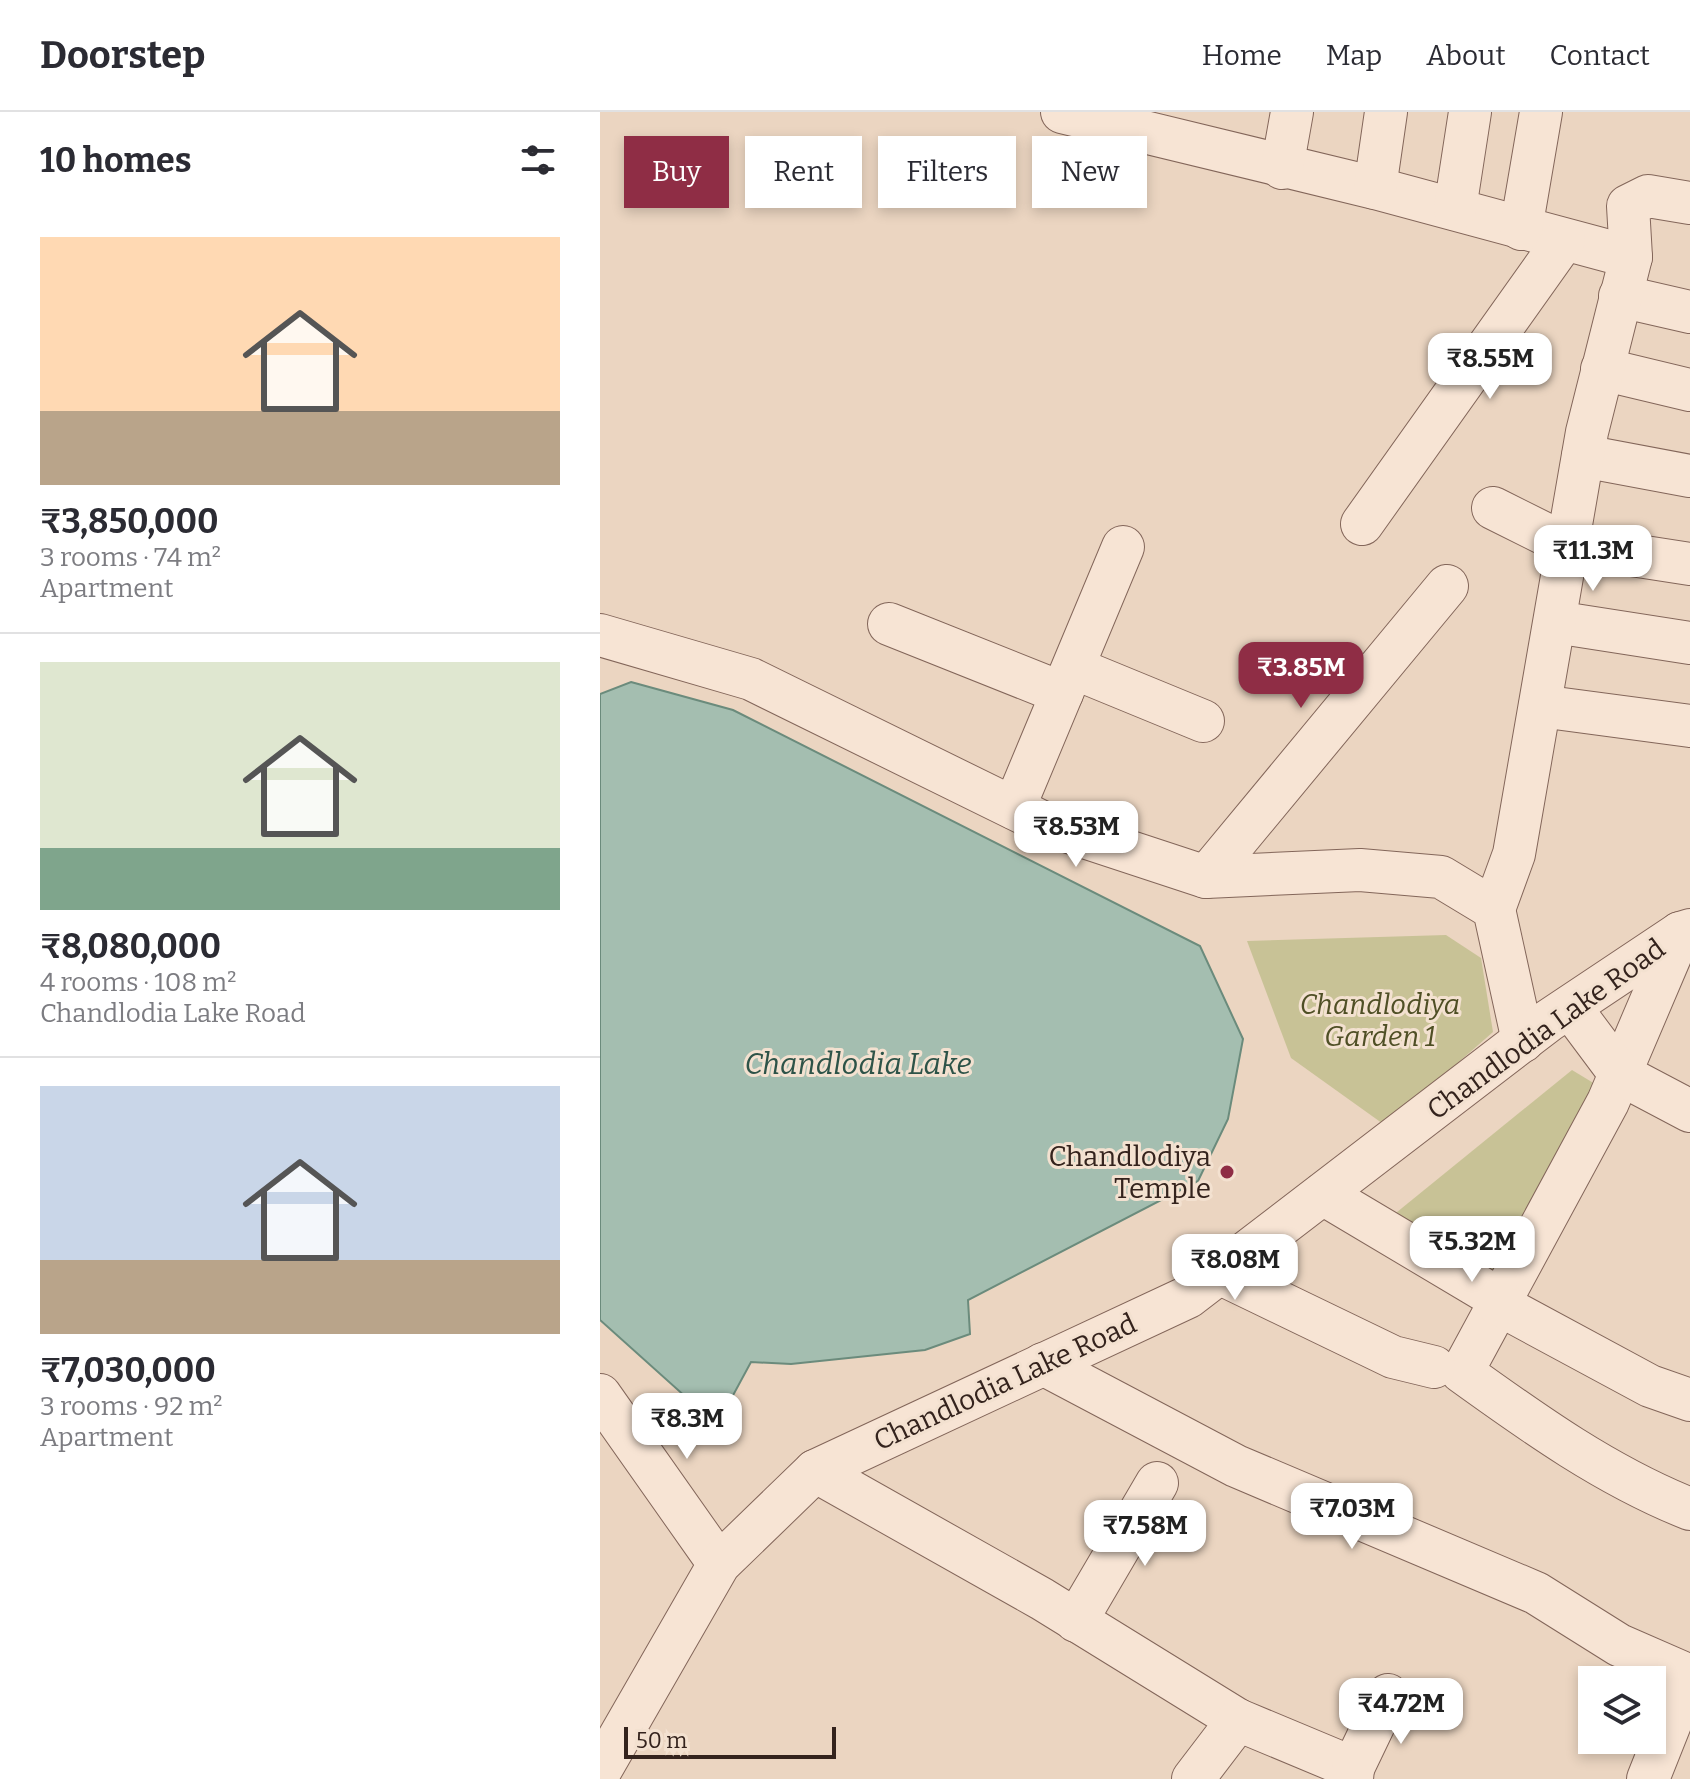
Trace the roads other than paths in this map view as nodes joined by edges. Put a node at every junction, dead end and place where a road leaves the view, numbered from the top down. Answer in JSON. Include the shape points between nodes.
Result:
{"nodes":[{"id":1,"x":1062,"y":112,"type":"edge"},
{"id":2,"x":1292,"y":112,"type":"edge"},
{"id":3,"x":1386,"y":112,"type":"edge"},
{"id":4,"x":1470,"y":112,"type":"edge"},
{"id":5,"x":1541,"y":112,"type":"edge"},
{"id":6,"x":1108,"y":118,"type":"edge"},
{"id":7,"x":1205,"y":129,"type":"edge"},
{"id":8,"x":1282,"y":168,"type":"junction"},
{"id":9,"x":1375,"y":188,"type":"junction"},
{"id":10,"x":1690,"y":203,"type":"edge"},
{"id":11,"x":1455,"y":209,"type":"junction"},
{"id":12,"x":1521,"y":229,"type":"junction"},
{"id":13,"x":1564,"y":240,"type":"junction"},
{"id":14,"x":1626,"y":276,"type":"junction"},
{"id":15,"x":1690,"y":312,"type":"edge"},
{"id":16,"x":1602,"y":369,"type":"junction"},
{"id":17,"x":1690,"y":390,"type":"edge"},
{"id":18,"x":1583,"y":456,"type":"junction"},
{"id":19,"x":1690,"y":476,"type":"edge"},
{"id":20,"x":1493,"y":508,"type":"dead end"},
{"id":21,"x":1362,"y":524,"type":"dead end"},
{"id":22,"x":1567,"y":545,"type":"junction"},
{"id":23,"x":1123,"y":547,"type":"dead end"},
{"id":24,"x":1690,"y":564,"type":"edge"},
{"id":25,"x":1447,"y":586,"type":"dead end"},
{"id":26,"x":1555,"y":622,"type":"junction"},
{"id":27,"x":889,"y":624,"type":"dead end"},
{"id":28,"x":600,"y":635,"type":"edge"},
{"id":29,"x":1690,"y":643,"type":"edge"},
{"id":30,"x":1068,"y":680,"type":"junction"},
{"id":31,"x":1540,"y":706,"type":"junction"},
{"id":32,"x":1203,"y":721,"type":"dead end"},
{"id":33,"x":1690,"y":726,"type":"edge"},
{"id":34,"x":1014,"y":808,"type":"junction"},
{"id":35,"x":1206,"y":877,"type":"junction"},
{"id":36,"x":1494,"y":909,"type":"junction"},
{"id":37,"x":1685,"y":932,"type":"edge"},
{"id":38,"x":1570,"y":1007,"type":"junction"},
{"id":39,"x":1523,"y":1041,"type":"junction"},
{"id":40,"x":1620,"y":1074,"type":"junction"},
{"id":41,"x":1690,"y":1111,"type":"edge"},
{"id":42,"x":1323,"y":1194,"type":"junction"},
{"id":43,"x":1219,"y":1273,"type":"junction"},
{"id":44,"x":1499,"y":1302,"type":"junction"},
{"id":45,"x":1043,"y":1364,"type":"junction"},
{"id":46,"x":1434,"y":1367,"type":"dead end"},
{"id":47,"x":600,"y":1395,"type":"edge"},
{"id":48,"x":1690,"y":1400,"type":"edge"},
{"id":49,"x":815,"y":1471,"type":"junction"},
{"id":50,"x":1157,"y":1483,"type":"dead end"},
{"id":51,"x":1690,"y":1509,"type":"edge"},
{"id":52,"x":719,"y":1564,"type":"junction"},
{"id":53,"x":1076,"y":1621,"type":"junction"},
{"id":54,"x":1689,"y":1676,"type":"edge"},
{"id":55,"x":1388,"y":1695,"type":"dead end"},
{"id":56,"x":1238,"y":1720,"type":"junction"},
{"id":57,"x":600,"y":1771,"type":"edge"},
{"id":58,"x":1352,"y":1774,"type":"edge"},
{"id":59,"x":1193,"y":1779,"type":"edge"},
{"id":60,"x":1648,"y":1779,"type":"edge"}],
"edges":[{"from":1,"to":6,"type":"street"},
{"from":2,"to":8,"type":"street"},
{"from":3,"to":9,"type":"street"},
{"from":4,"to":11,"type":"street"},
{"from":5,"to":12,"type":"street"},
{"from":6,"to":7,"type":"street"},
{"from":7,"to":8,"type":"street"},
{"from":8,"to":9,"type":"street"},
{"from":9,"to":11,"type":"street"},
{"from":10,"to":14,"type":"street","via":[[1648,196],[1628,206]]},
{"from":11,"to":12,"type":"street"},
{"from":12,"to":13,"type":"street"},
{"from":13,"to":14,"type":"street"},
{"from":13,"to":21,"type":"street"},
{"from":14,"to":15,"type":"street"},
{"from":14,"to":16,"type":"street"},
{"from":16,"to":17,"type":"street"},
{"from":16,"to":18,"type":"street"},
{"from":18,"to":19,"type":"street"},
{"from":18,"to":22,"type":"street"},
{"from":20,"to":22,"type":"street"},
{"from":22,"to":24,"type":"street"},
{"from":22,"to":26,"type":"street"},
{"from":23,"to":30,"type":"street"},
{"from":25,"to":35,"type":"street"},
{"from":26,"to":29,"type":"street"},
{"from":26,"to":31,"type":"street"},
{"from":27,"to":30,"type":"street"},
{"from":28,"to":34,"type":"street","via":[[751,679]]},
{"from":30,"to":32,"type":"street"},
{"from":30,"to":34,"type":"street"},
{"from":31,"to":33,"type":"street"},
{"from":31,"to":36,"type":"street","via":[[1514,854]]},
{"from":34,"to":35,"type":"street","via":[[1048,825]]},
{"from":35,"to":36,"type":"street","via":[[1360,870],[1441,877]]},
{"from":36,"to":39,"type":"street"},
{"from":37,"to":38,"type":"street","name":"Chandlodia Lake Road"},
{"from":37,"to":40,"type":"street"},
{"from":38,"to":39,"type":"street","name":"Chandlodia Lake Road"},
{"from":38,"to":40,"type":"street"},
{"from":39,"to":42,"type":"street","name":"Chandlodia Lake Road"},
{"from":40,"to":41,"type":"street"},
{"from":40,"to":44,"type":"street"},
{"from":42,"to":43,"type":"street","name":"Chandlodia Lake Road"},
{"from":42,"to":44,"type":"street"},
{"from":43,"to":45,"type":"street","name":"Chandlodia Lake Road","via":[[1188,1297]]},
{"from":43,"to":46,"type":"street","via":[[1393,1357]]},
{"from":44,"to":48,"type":"street","via":[[1650,1386]]},
{"from":44,"to":51,"type":"street","via":[[1462,1372],[1554,1438]]},
{"from":45,"to":49,"type":"street","name":"Chandlodia Lake Road"},
{"from":45,"to":54,"type":"street","via":[[1236,1466],[1536,1593],[1619,1645]]},
{"from":47,"to":52,"type":"street"},
{"from":49,"to":52,"type":"street","name":"Chandlodia Lake Road"},
{"from":49,"to":53,"type":"street"},
{"from":50,"to":53,"type":"street"},
{"from":52,"to":57,"type":"street","name":"Chandlodia Lake Road"},
{"from":53,"to":56,"type":"street"},
{"from":54,"to":60,"type":"street"},
{"from":55,"to":58,"type":"street"},
{"from":56,"to":58,"type":"street"},
{"from":56,"to":59,"type":"street"}]}
